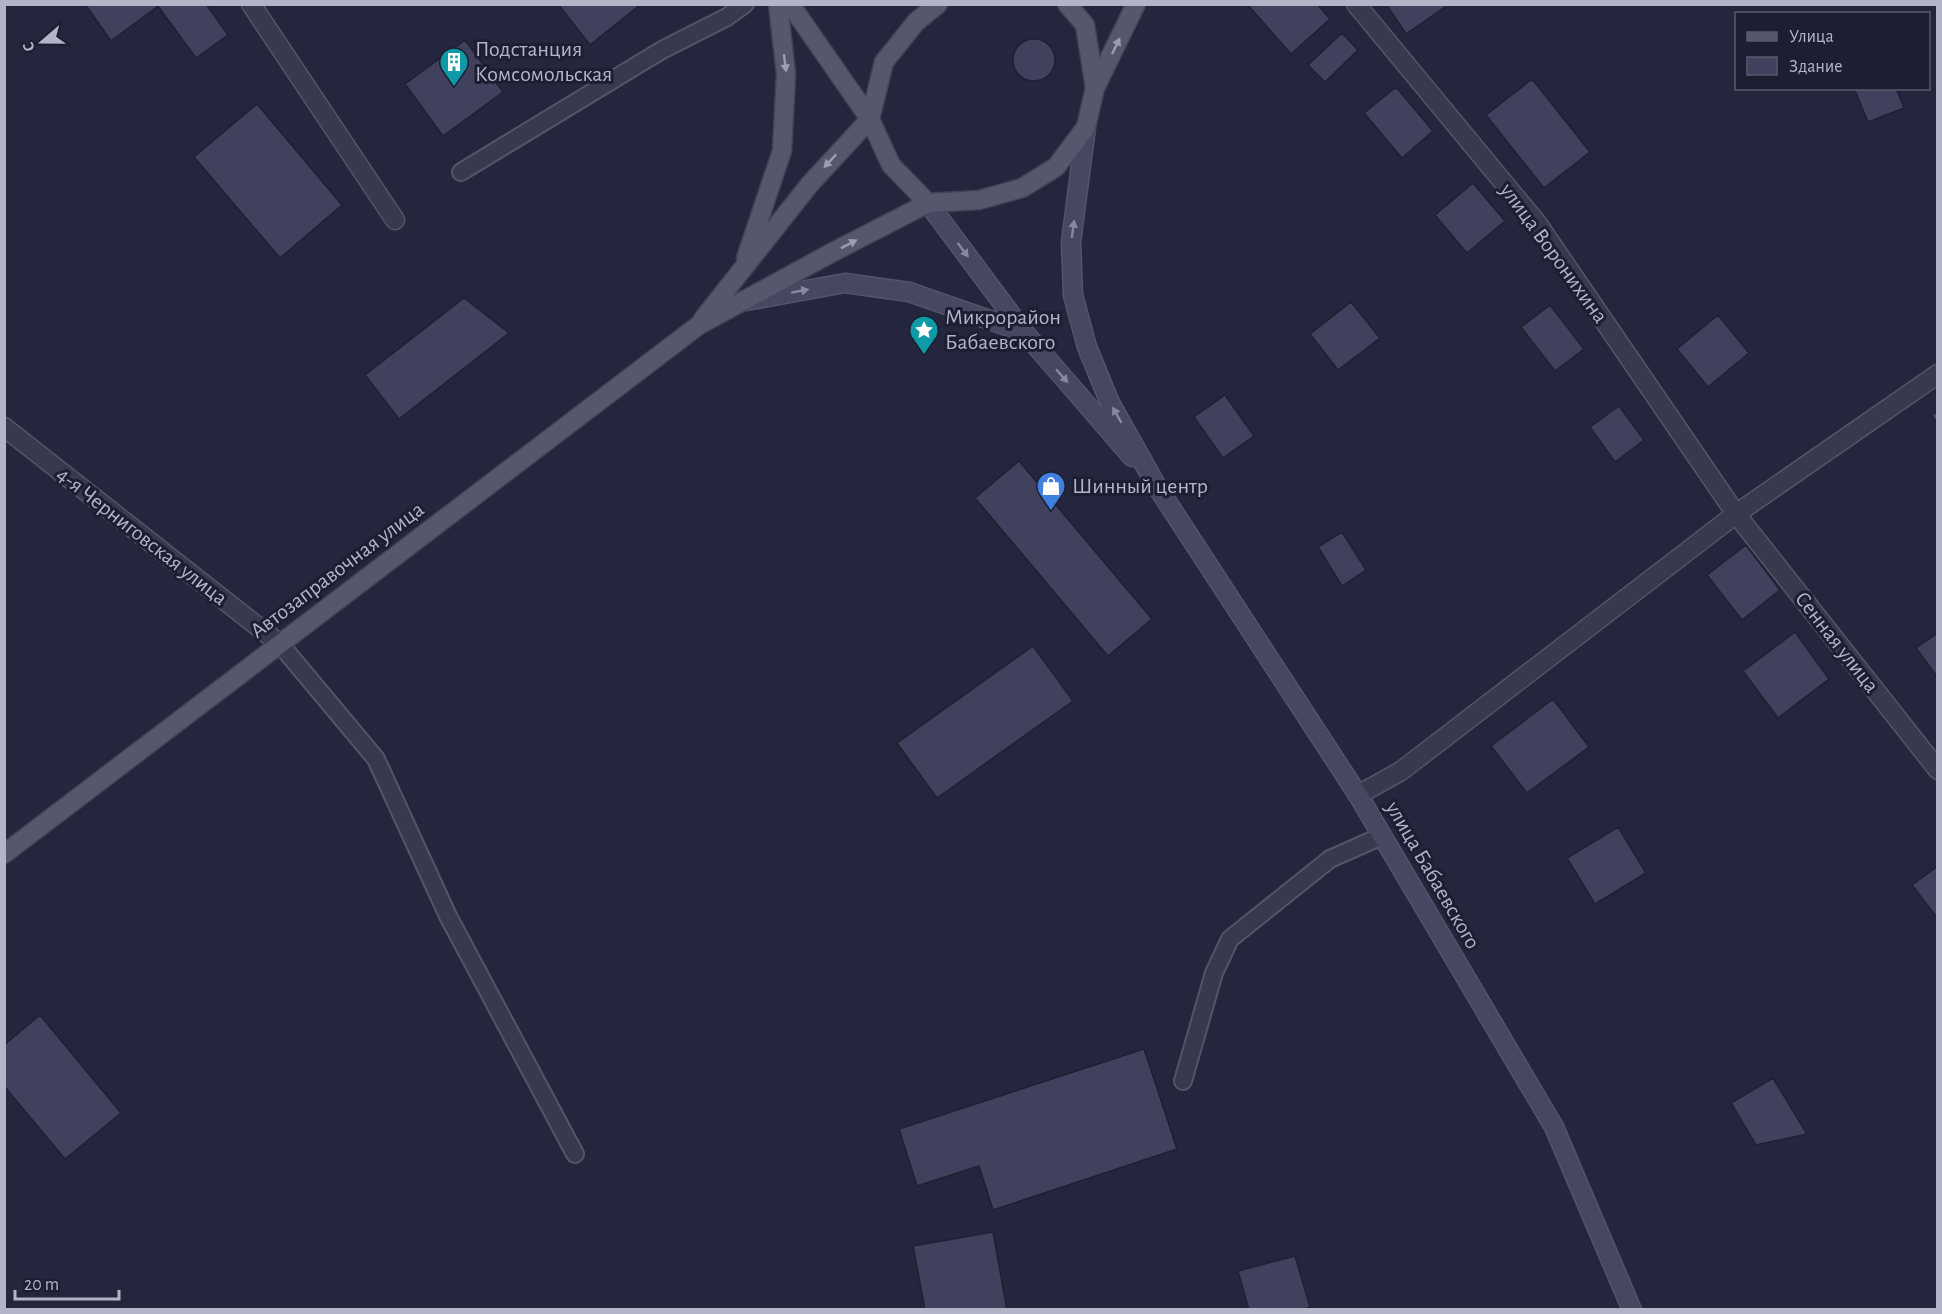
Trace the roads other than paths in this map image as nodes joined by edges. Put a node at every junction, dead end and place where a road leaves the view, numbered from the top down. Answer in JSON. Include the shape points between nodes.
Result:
{"nodes":[{"id":1,"x":251,"y":4,"type":"edge"},
{"id":2,"x":745,"y":4,"type":"edge"},
{"id":3,"x":778,"y":4,"type":"edge"},
{"id":4,"x":790,"y":4,"type":"edge"},
{"id":5,"x":938,"y":4,"type":"edge"},
{"id":6,"x":1067,"y":4,"type":"edge"},
{"id":7,"x":1136,"y":4,"type":"edge"},
{"id":8,"x":1356,"y":4,"type":"edge"},
{"id":9,"x":1095,"y":88,"type":"junction"},
{"id":10,"x":870,"y":118,"type":"junction"},
{"id":11,"x":1086,"y":127,"type":"junction"},
{"id":12,"x":461,"y":172,"type":"dead end"},
{"id":13,"x":928,"y":203,"type":"junction"},
{"id":14,"x":395,"y":220,"type":"dead end"},
{"id":15,"x":741,"y":271,"type":"junction"},
{"id":16,"x":742,"y":302,"type":"junction"},
{"id":17,"x":699,"y":325,"type":"junction"},
{"id":18,"x":1023,"y":332,"type":"junction"},
{"id":19,"x":1938,"y":374,"type":"edge"},
{"id":20,"x":4,"y":427,"type":"edge"},
{"id":21,"x":1156,"y":485,"type":"junction"},
{"id":22,"x":1736,"y":514,"type":"junction"},
{"id":23,"x":280,"y":644,"type":"junction"},
{"id":24,"x":1938,"y":770,"type":"edge"},
{"id":25,"x":1358,"y":795,"type":"junction"},
{"id":26,"x":1382,"y":836,"type":"junction"},
{"id":27,"x":4,"y":854,"type":"edge"},
{"id":28,"x":1183,"y":1082,"type":"dead end"},
{"id":29,"x":575,"y":1155,"type":"dead end"},
{"id":30,"x":1632,"y":1310,"type":"edge"}],
"edges":[{"from":1,"to":14,"type":"street"},
{"from":2,"to":12,"type":"lane"},
{"from":3,"to":15,"type":"main road","one_way":true,"via":[[786,74],[782,151]]},
{"from":4,"to":10,"type":"main road"},
{"from":5,"to":10,"type":"main road","via":[[916,22],[884,63]]},
{"from":6,"to":9,"type":"main road","via":[[1085,25]]},
{"from":9,"to":7,"type":"main road","one_way":true},
{"from":8,"to":22,"type":"street","name":"улица Воронихина","via":[[1538,223]]},
{"from":9,"to":11,"type":"main road"},
{"from":10,"to":13,"type":"main road","via":[[891,165]]},
{"from":10,"to":15,"type":"main road","one_way":true,"via":[[810,184]]},
{"from":11,"to":13,"type":"main road","via":[[1056,167],[1022,188],[979,200]]},
{"from":21,"to":11,"type":"main road","one_way":true,"via":[[1110,403],[1073,295],[1071,242]]},
{"from":16,"to":13,"type":"main road","one_way":true},
{"from":13,"to":18,"type":"main road","one_way":true},
{"from":15,"to":17,"type":"main road"},
{"from":16,"to":17,"type":"main road"},
{"from":16,"to":18,"type":"main road","one_way":true,"via":[[845,283],[909,292]]},
{"from":17,"to":23,"type":"main road","name":"Автозаправочная улица"},
{"from":18,"to":21,"type":"main road","one_way":true},
{"from":19,"to":22,"type":"street"},
{"from":20,"to":23,"type":"street","name":"4-я Черниговская улица"},
{"from":21,"to":25,"type":"main road","name":"улица Бабаевского"},
{"from":22,"to":24,"type":"street","name":"Сенная улица"},
{"from":22,"to":25,"type":"street","via":[[1401,771]]},
{"from":23,"to":27,"type":"main road","name":"Автозаправочная улица"},
{"from":23,"to":29,"type":"lane","via":[[376,759],[448,916]]},
{"from":25,"to":26,"type":"main road","name":"улица Бабаевского"},
{"from":26,"to":28,"type":"lane","via":[[1330,859],[1230,939],[1214,973]]},
{"from":26,"to":30,"type":"main road","name":"улица Бабаевского","via":[[1554,1127]]}]}
